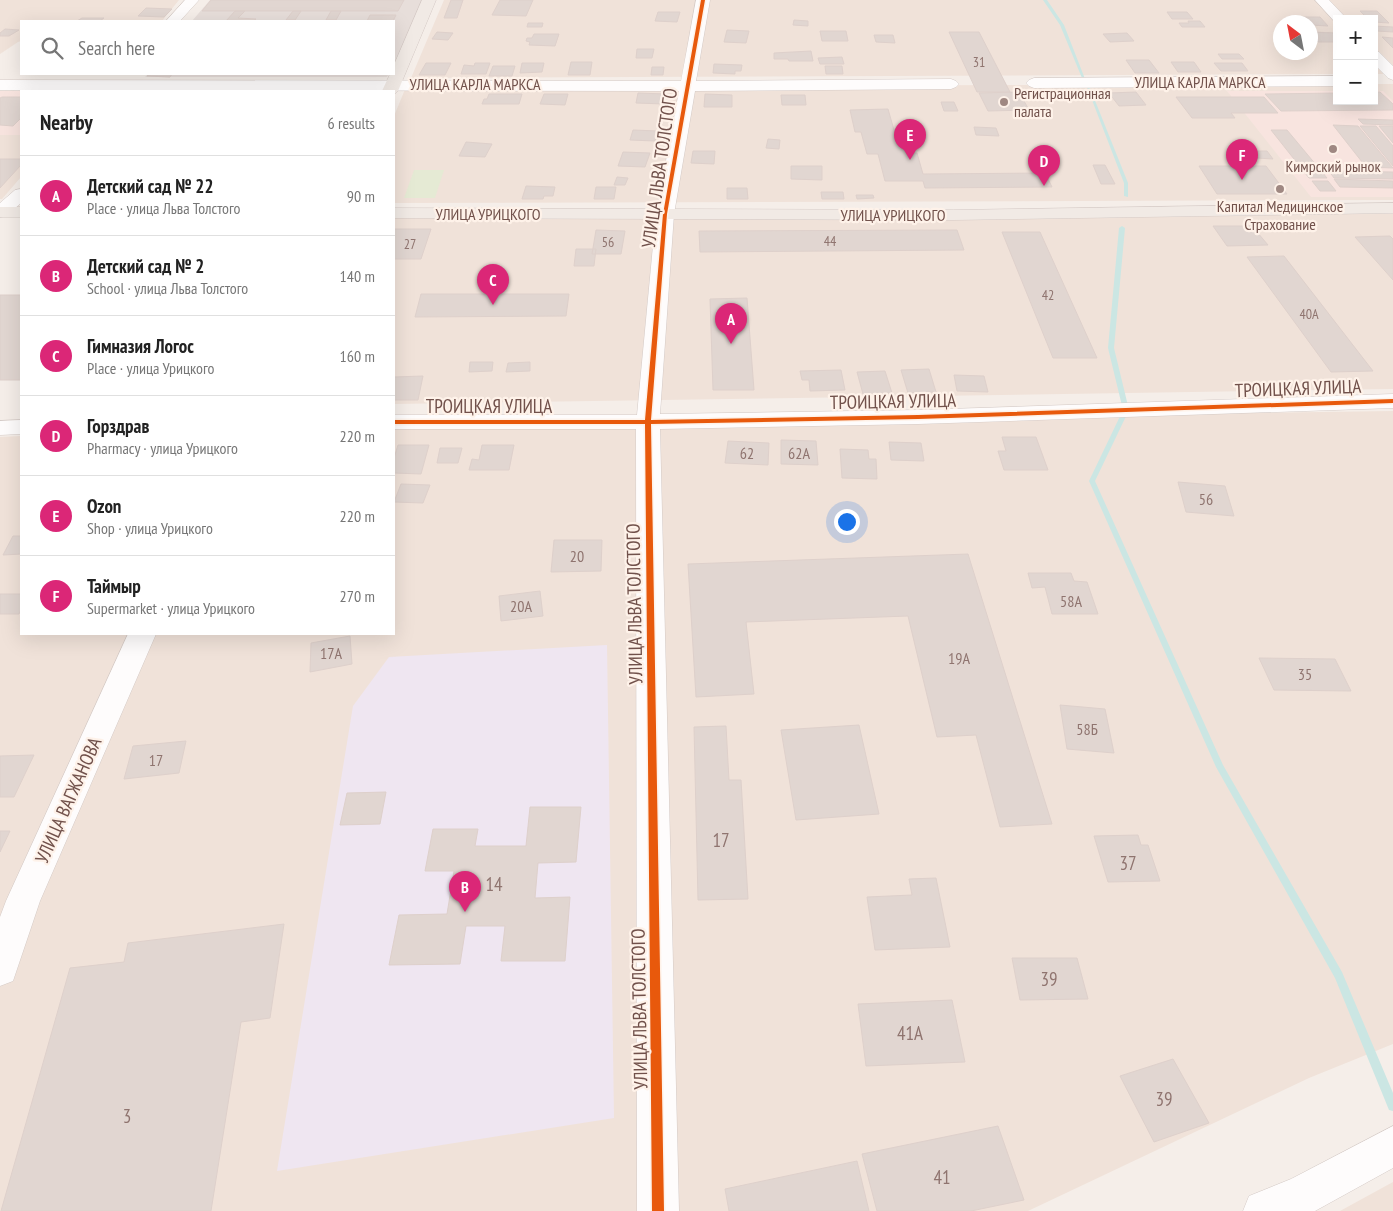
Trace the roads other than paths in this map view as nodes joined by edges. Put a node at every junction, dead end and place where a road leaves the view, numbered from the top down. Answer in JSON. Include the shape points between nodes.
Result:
{"nodes":[{"id":1,"x":192,"y":0,"type":"edge"},
{"id":2,"x":429,"y":0,"type":"edge"},
{"id":3,"x":703,"y":0,"type":"edge"},
{"id":4,"x":1322,"y":0,"type":"edge"},
{"id":5,"x":1336,"y":15,"type":"edge"},
{"id":6,"x":174,"y":20,"type":"edge"},
{"id":7,"x":1378,"y":59,"type":"edge"},
{"id":8,"x":125,"y":75,"type":"edge"},
{"id":9,"x":1393,"y":75,"type":"edge"},
{"id":10,"x":1393,"y":80,"type":"edge"},
{"id":11,"x":1333,"y":81,"type":"edge"},
{"id":12,"x":1378,"y":81,"type":"edge"},
{"id":13,"x":1034,"y":83,"type":"dead end"},
{"id":14,"x":951,"y":84,"type":"dead end"},
{"id":15,"x":0,"y":85,"type":"edge"},
{"id":16,"x":687,"y":86,"type":"junction"},
{"id":17,"x":392,"y":88,"type":"edge"},
{"id":18,"x":113,"y":89,"type":"edge"},
{"id":19,"x":20,"y":195,"type":"edge"},
{"id":20,"x":1393,"y":208,"type":"edge"},
{"id":21,"x":0,"y":212,"type":"edge"},
{"id":22,"x":20,"y":212,"type":"edge"},
{"id":23,"x":395,"y":213,"type":"edge"},
{"id":24,"x":665,"y":214,"type":"junction"},
{"id":25,"x":1393,"y":401,"type":"edge"},
{"id":26,"x":395,"y":422,"type":"edge"},
{"id":27,"x":648,"y":422,"type":"junction"},
{"id":28,"x":20,"y":427,"type":"edge"},
{"id":29,"x":0,"y":428,"type":"edge"},
{"id":30,"x":142,"y":635,"type":"edge"},
{"id":31,"x":0,"y":968,"type":"edge"},
{"id":32,"x":1393,"y":1146,"type":"edge"},
{"id":33,"x":658,"y":1211,"type":"edge"},
{"id":34,"x":1264,"y":1211,"type":"edge"}],
"edges":[{"from":1,"to":6,"type":"street"},
{"from":2,"to":17,"type":"main road"},
{"from":3,"to":16,"type":"street","name":"УЛИЦА ЛЬВА ТОЛСТОГО"},
{"from":4,"to":5,"type":"street"},
{"from":7,"to":9,"type":"street"},
{"from":8,"to":18,"type":"street"},
{"from":10,"to":12,"type":"street"},
{"from":11,"to":13,"type":"street","name":"УЛИЦА КАРЛА МАРКСА"},
{"from":14,"to":16,"type":"street","name":"УЛИЦА КАРЛА МАРКСА"},
{"from":15,"to":18,"type":"street","name":"УЛИЦА КАРЛА МАРКСА"},
{"from":16,"to":17,"type":"street","name":"УЛИЦА КАРЛА МАРКСА"},
{"from":16,"to":24,"type":"street","name":"УЛИЦА ЛЬВА ТОЛСТОГО"},
{"from":17,"to":18,"type":"street","name":"УЛИЦА КАРЛА МАРКСА"},
{"from":19,"to":21,"type":"street"},
{"from":20,"to":24,"type":"main road","name":"УЛИЦА УРИЦКОГО","via":[[953,215]]},
{"from":21,"to":22,"type":"main road"},
{"from":23,"to":24,"type":"main road","name":"УЛИЦА УРИЦКОГО"},
{"from":24,"to":27,"type":"street","name":"УЛИЦА ЛЬВА ТОЛСТОГО"},
{"from":25,"to":27,"type":"street","name":"ТРОИЦКАЯ УЛИЦА","via":[[918,417]]},
{"from":26,"to":27,"type":"street","name":"ТРОИЦКАЯ УЛИЦА"},
{"from":27,"to":33,"type":"street","name":"УЛИЦА ЛЬВА ТОЛСТОГО"},
{"from":28,"to":29,"type":"street"},
{"from":30,"to":31,"type":"street","name":"УЛИЦА ВАГЖАНОВА","via":[[23,901]]},
{"from":32,"to":34,"type":"street","via":[[1304,1194]]}]}
